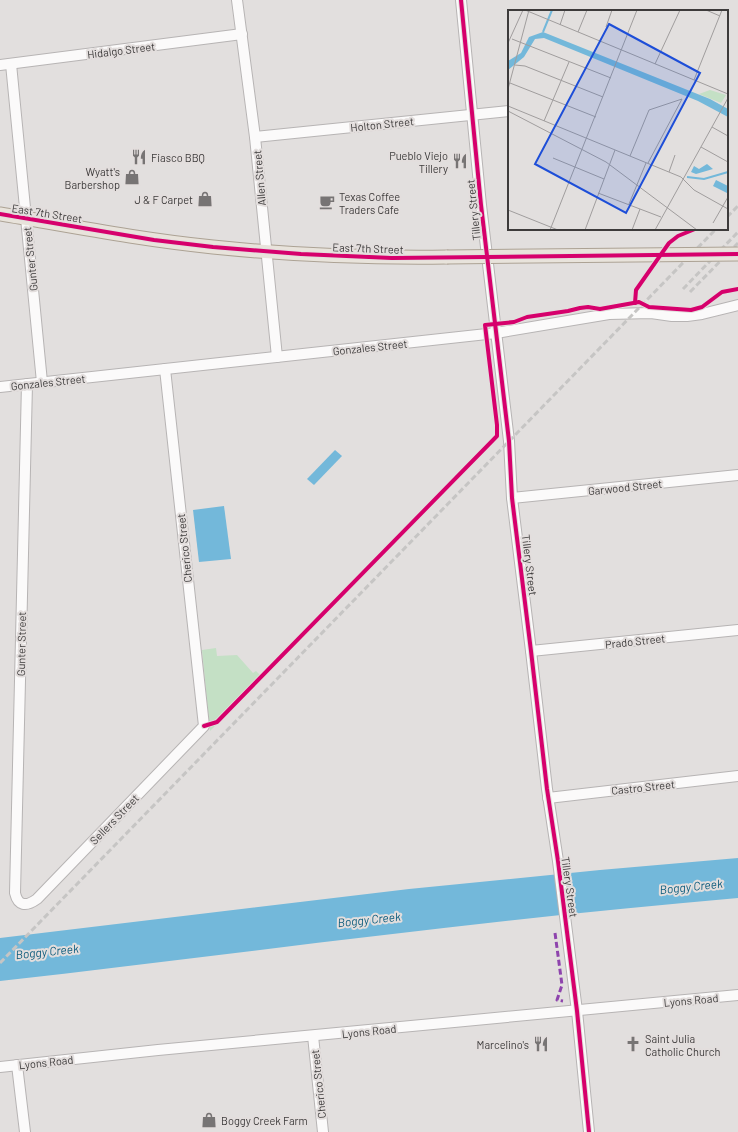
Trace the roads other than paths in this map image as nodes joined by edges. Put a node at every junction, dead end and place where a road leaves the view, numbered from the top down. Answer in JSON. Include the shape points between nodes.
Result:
{"nodes":[{"id":1,"x":237,"y":0,"type":"edge"},
{"id":2,"x":460,"y":0,"type":"edge"},
{"id":3,"x":242,"y":34,"type":"junction"},
{"id":4,"x":11,"y":64,"type":"junction"},
{"id":5,"x":0,"y":65,"type":"edge"},
{"id":6,"x":508,"y":111,"type":"edge"},
{"id":7,"x":472,"y":115,"type":"junction"},
{"id":8,"x":255,"y":137,"type":"junction"},
{"id":9,"x":0,"y":214,"type":"edge"},
{"id":10,"x":26,"y":218,"type":"junction"},
{"id":11,"x":267,"y":252,"type":"junction"},
{"id":12,"x":738,"y":254,"type":"edge"},
{"id":13,"x":738,"y":305,"type":"edge"},
{"id":14,"x":496,"y":333,"type":"junction"},
{"id":15,"x":277,"y":357,"type":"junction"},
{"id":16,"x":165,"y":369,"type":"junction"},
{"id":17,"x":42,"y":382,"type":"junction"},
{"id":18,"x":27,"y":384,"type":"junction"},
{"id":19,"x":0,"y":386,"type":"edge"},
{"id":20,"x":738,"y":475,"type":"edge"},
{"id":21,"x":512,"y":498,"type":"junction"},
{"id":22,"x":738,"y":630,"type":"edge"},
{"id":23,"x":531,"y":651,"type":"junction"},
{"id":24,"x":204,"y":726,"type":"joint"},
{"id":25,"x":738,"y":776,"type":"edge"},
{"id":26,"x":548,"y":798,"type":"junction"},
{"id":27,"x":20,"y":903,"type":"joint"},
{"id":28,"x":738,"y":995,"type":"edge"},
{"id":29,"x":577,"y":1010,"type":"junction"},
{"id":30,"x":313,"y":1036,"type":"junction"},
{"id":31,"x":17,"y":1065,"type":"junction"},
{"id":32,"x":0,"y":1067,"type":"edge"},
{"id":33,"x":25,"y":1132,"type":"edge"},
{"id":34,"x":323,"y":1132,"type":"edge"},
{"id":35,"x":589,"y":1132,"type":"edge"}],
"edges":[{"from":1,"to":3,"type":"street","name":"Allen Street"},
{"from":2,"to":7,"type":"street","name":"Tillery Street"},
{"from":3,"to":4,"type":"street","name":"Hidalgo Street"},
{"from":3,"to":8,"type":"street","name":"Allen Street"},
{"from":4,"to":5,"type":"street","name":"Hidalgo Street"},
{"from":4,"to":10,"type":"street","name":"Gunter Street"},
{"from":6,"to":7,"type":"street","name":"Holton Street"},
{"from":7,"to":8,"type":"street","name":"Holton Street"},
{"from":7,"to":14,"type":"street","name":"Tillery Street"},
{"from":8,"to":11,"type":"street","name":"Allen Street"},
{"from":9,"to":10,"type":"main road","name":"East 7th Street"},
{"from":10,"to":11,"type":"main road","name":"East 7th Street","via":[[154,240]]},
{"from":10,"to":17,"type":"street","name":"Gunter Street"},
{"from":11,"to":12,"type":"main road","name":"East 7th Street","bridge":true,"via":[[384,258]]},
{"from":11,"to":15,"type":"street","name":"Allen Street"},
{"from":13,"to":14,"type":"street","name":"Gonzales Street","via":[[687,316],[651,313],[609,314]]},
{"from":14,"to":15,"type":"street","name":"Gonzales Street"},
{"from":14,"to":21,"type":"street","name":"Tillery Street","via":[[509,441]]},
{"from":15,"to":16,"type":"street","name":"Gonzales Street"},
{"from":16,"to":17,"type":"street","name":"Gonzales Street"},
{"from":16,"to":24,"type":"street","name":"Cherico Street"},
{"from":17,"to":18,"type":"street","name":"Gonzales Street"},
{"from":18,"to":19,"type":"street","name":"Gonzales Street"},
{"from":18,"to":27,"type":"street","name":"Gunter Street","via":[[15,892]]},
{"from":20,"to":21,"type":"street","name":"Garwood Street"},
{"from":21,"to":23,"type":"street","name":"Tillery Street"},
{"from":22,"to":23,"type":"street","name":"Prado Street"},
{"from":23,"to":26,"type":"street","name":"Tillery Street"},
{"from":24,"to":27,"type":"street","name":"Sellers Street","via":[[37,899],[26,905]]},
{"from":25,"to":26,"type":"street","name":"Castro Street"},
{"from":26,"to":29,"type":"street","name":"Tillery Street"},
{"from":28,"to":29,"type":"street","name":"Lyons Road"},
{"from":29,"to":30,"type":"street","name":"Lyons Road"},
{"from":29,"to":35,"type":"street","name":"Tillery Street"},
{"from":30,"to":31,"type":"street","name":"Lyons Road"},
{"from":30,"to":34,"type":"street","name":"Cherico Street"},
{"from":31,"to":32,"type":"street","name":"Lyons Road"},
{"from":31,"to":33,"type":"street"}]}
